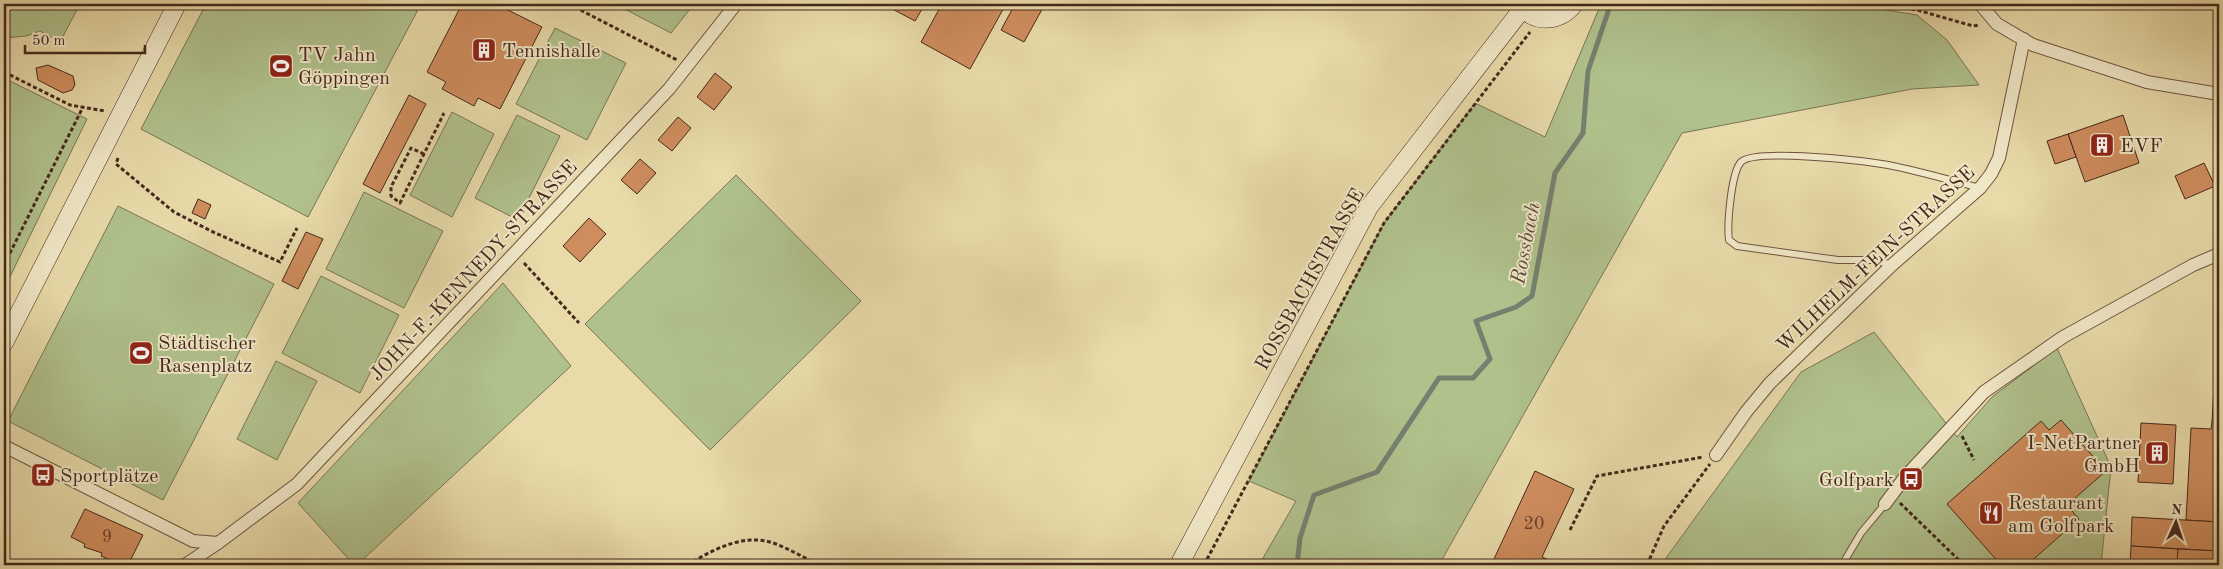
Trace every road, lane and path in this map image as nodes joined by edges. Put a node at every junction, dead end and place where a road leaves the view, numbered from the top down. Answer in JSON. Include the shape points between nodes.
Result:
{"nodes":[{"id":1,"x":177,"y":4,"type":"edge"},
{"id":2,"x":569,"y":4,"type":"edge"},
{"id":3,"x":736,"y":4,"type":"edge"},
{"id":4,"x":1574,"y":4,"type":"edge"},
{"id":5,"x":1879,"y":4,"type":"edge"},
{"id":6,"x":1980,"y":4,"type":"edge"},
{"id":7,"x":1522,"y":6,"type":"edge"},
{"id":8,"x":1997,"y":24,"type":"junction"},
{"id":9,"x":1537,"y":31,"type":"dead end"},
{"id":10,"x":2024,"y":39,"type":"junction"},
{"id":11,"x":687,"y":66,"type":"junction"},
{"id":12,"x":4,"y":72,"type":"edge"},
{"id":13,"x":2219,"y":94,"type":"edge"},
{"id":14,"x":83,"y":107,"type":"junction"},
{"id":15,"x":102,"y":110,"type":"dead end"},
{"id":16,"x":444,"y":113,"type":"dead end"},
{"id":17,"x":424,"y":154,"type":"junction"},
{"id":18,"x":119,"y":156,"type":"dead end"},
{"id":19,"x":1980,"y":188,"type":"junction"},
{"id":20,"x":297,"y":228,"type":"dead end"},
{"id":21,"x":515,"y":252,"type":"junction"},
{"id":22,"x":2219,"y":254,"type":"edge"},
{"id":23,"x":4,"y":265,"type":"edge"},
{"id":24,"x":1892,"y":265,"type":"junction"},
{"id":25,"x":579,"y":323,"type":"dead end"},
{"id":26,"x":4,"y":343,"type":"edge"},
{"id":27,"x":1958,"y":428,"type":"dead end"},
{"id":28,"x":4,"y":446,"type":"edge"},
{"id":29,"x":1716,"y":455,"type":"junction"},
{"id":30,"x":1974,"y":460,"type":"dead end"},
{"id":31,"x":1888,"y":500,"type":"junction"},
{"id":32,"x":1570,"y":530,"type":"dead end"},
{"id":33,"x":218,"y":543,"type":"junction"},
{"id":34,"x":185,"y":565,"type":"edge"},
{"id":35,"x":688,"y":565,"type":"edge"},
{"id":36,"x":819,"y":565,"type":"edge"},
{"id":37,"x":1180,"y":565,"type":"edge"},
{"id":38,"x":1204,"y":565,"type":"edge"},
{"id":39,"x":1647,"y":565,"type":"edge"},
{"id":40,"x":1842,"y":565,"type":"edge"},
{"id":41,"x":1964,"y":565,"type":"edge"}],
"edges":[{"from":1,"to":26,"type":"street"},
{"from":2,"to":11,"type":"path"},
{"from":3,"to":11,"type":"street","name":"JOHN-F.-KENNEDY-STRASSE"},
{"from":4,"to":7,"type":"street","via":[[1560,16],[1550,19],[1531,15]]},
{"from":5,"to":8,"type":"path","via":[[1917,10],[1973,26]]},
{"from":6,"to":8,"type":"street"},
{"from":7,"to":37,"type":"street","name":"ROSSBACHSTRASSE","via":[[1369,208]]},
{"from":8,"to":10,"type":"street"},
{"from":9,"to":38,"type":"path","via":[[1529,32],[1384,223]]},
{"from":10,"to":13,"type":"street","via":[[2033,45],[2147,82]]},
{"from":10,"to":19,"type":"street","name":"WILHELM-FEIN-STRASSE","via":[[1999,158]]},
{"from":11,"to":21,"type":"street","name":"JOHN-F.-KENNEDY-STRASSE"},
{"from":12,"to":14,"type":"path","via":[[70,105]]},
{"from":14,"to":15,"type":"path"},
{"from":14,"to":23,"type":"path"},
{"from":16,"to":17,"type":"path"},
{"from":17,"to":17,"type":"path","via":[[412,178],[400,203],[390,196],[391,187],[411,148]]},
{"from":18,"to":20,"type":"path","via":[[116,164],[174,212],[280,262]]},
{"from":19,"to":24,"type":"street","name":"WILHELM-FEIN-STRASSE"},
{"from":19,"to":24,"type":"lane","via":[[1887,165],[1776,156],[1750,157],[1741,162],[1736,172],[1727,225],[1728,240],[1737,246],[1838,260],[1874,260]]},
{"from":21,"to":25,"type":"path"},
{"from":21,"to":33,"type":"street","name":"JOHN-F.-KENNEDY-STRASSE","via":[[297,484]]},
{"from":22,"to":31,"type":"street","via":[[2063,336],[1984,392],[1905,477]]},
{"from":24,"to":29,"type":"street","name":"WILHELM-FEIN-STRASSE","via":[[1770,383]]},
{"from":27,"to":30,"type":"path"},
{"from":28,"to":33,"type":"street","via":[[193,541]]},
{"from":29,"to":32,"type":"path","via":[[1598,476]]},
{"from":29,"to":39,"type":"path","via":[[1664,526]]},
{"from":31,"to":40,"type":"lane","via":[[1861,533]]},
{"from":31,"to":41,"type":"path","via":[[1913,514]]},
{"from":33,"to":34,"type":"street","name":"JOHN-F.-KENNEDY-STRASSE"},
{"from":35,"to":36,"type":"path","via":[[709,551],[742,541],[774,543]]}]}
